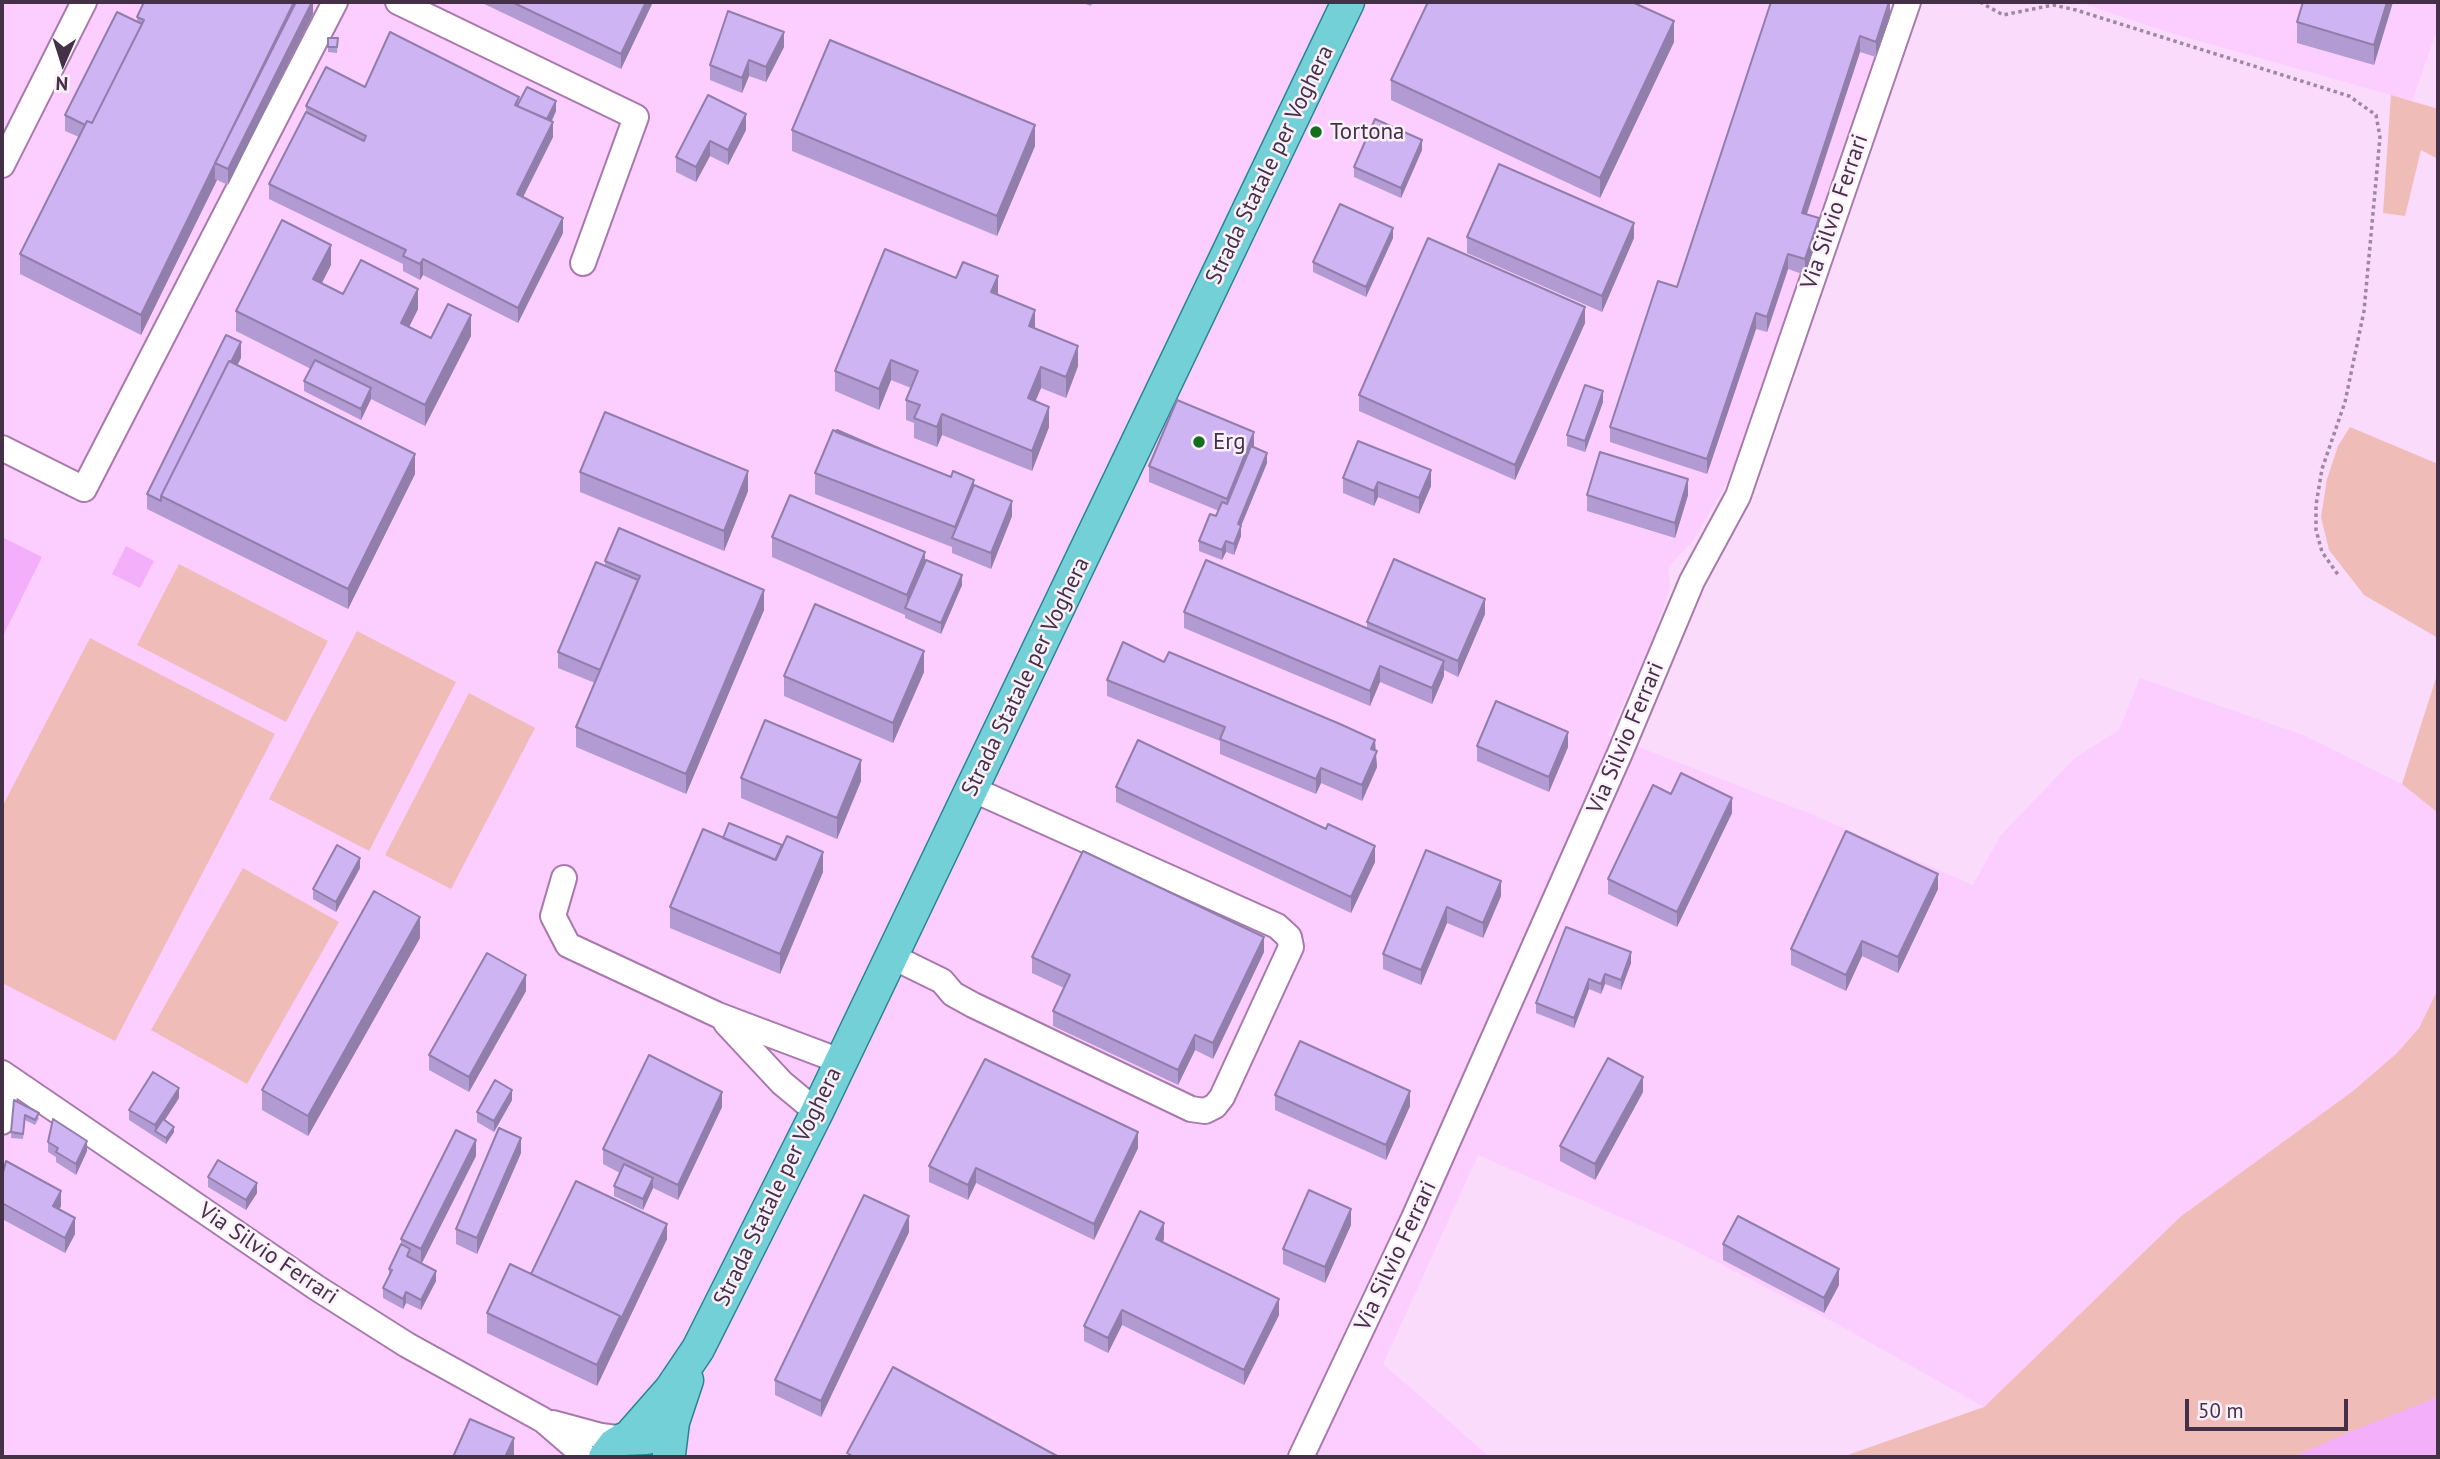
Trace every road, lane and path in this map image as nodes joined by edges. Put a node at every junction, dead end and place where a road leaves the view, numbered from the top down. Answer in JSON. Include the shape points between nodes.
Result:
{"nodes":[{"id":1,"x":83,"y":2,"type":"edge"},
{"id":2,"x":335,"y":2,"type":"edge"},
{"id":3,"x":398,"y":2,"type":"edge"},
{"id":4,"x":1348,"y":2,"type":"edge"},
{"id":5,"x":1908,"y":2,"type":"edge"},
{"id":6,"x":1980,"y":2,"type":"edge"},
{"id":7,"x":2,"y":165,"type":"edge"},
{"id":8,"x":583,"y":263,"type":"dead end"},
{"id":9,"x":2,"y":448,"type":"edge"},
{"id":10,"x":2339,"y":576,"type":"dead end"},
{"id":11,"x":972,"y":789,"type":"junction"},
{"id":12,"x":564,"y":878,"type":"dead end"},
{"id":13,"x":891,"y":956,"type":"junction"},
{"id":14,"x":718,"y":1015,"type":"junction"},
{"id":15,"x":840,"y":1061,"type":"junction"},
{"id":16,"x":5,"y":1075,"type":"edge"},
{"id":17,"x":817,"y":1112,"type":"junction"},
{"id":18,"x":2,"y":1122,"type":"edge"},
{"id":19,"x":698,"y":1349,"type":"junction"},
{"id":20,"x":543,"y":1420,"type":"junction"},
{"id":21,"x":619,"y":1445,"type":"edge"},
{"id":22,"x":670,"y":1455,"type":"edge"},
{"id":23,"x":586,"y":1457,"type":"edge"},
{"id":24,"x":1301,"y":1457,"type":"edge"}],
"edges":[{"from":1,"to":7,"type":"street"},
{"from":2,"to":9,"type":"street","via":[[84,489]]},
{"from":3,"to":8,"type":"street","via":[[636,117]]},
{"from":4,"to":11,"type":"main road","name":"Strada Statale per Voghera"},
{"from":5,"to":24,"type":"street","name":"Via Silvio Ferrari","via":[[1738,496],[1692,582],[1413,1220]]},
{"from":6,"to":10,"type":"path","via":[[2003,15],[2059,5],[2350,96],[2376,115],[2380,137],[2364,311],[2316,505],[2322,552]]},
{"from":11,"to":13,"type":"main road","name":"Strada Statale per Voghera"},
{"from":11,"to":13,"type":"street","via":[[1277,926],[1289,937],[1291,947],[1222,1097],[1205,1111],[1191,1109],[973,1004],[942,981]]},
{"from":12,"to":14,"type":"street","via":[[553,916],[568,945]]},
{"from":13,"to":15,"type":"main road","name":"Strada Statale per Voghera"},
{"from":14,"to":15,"type":"street"},
{"from":14,"to":17,"type":"street","via":[[782,1083]]},
{"from":15,"to":17,"type":"main road","name":"Strada Statale per Voghera"},
{"from":16,"to":18,"type":"street"},
{"from":16,"to":20,"type":"street","name":"Via Silvio Ferrari","via":[[317,1288],[407,1345]]},
{"from":17,"to":19,"type":"main road","name":"Strada Statale per Voghera"},
{"from":19,"to":21,"type":"main road","name":"Strada Statale per Voghera","via":[[671,1389]]},
{"from":19,"to":22,"type":"main road","name":"Strada Statale per Voghera","via":[[673,1422]]},
{"from":20,"to":21,"type":"street","name":"Via Silvio Ferrari"},
{"from":20,"to":23,"type":"street","name":"Via Silvio Ferrari"},
{"from":21,"to":22,"type":"main road","name":"Strada Statale per Voghera","via":[[649,1438]]}]}
